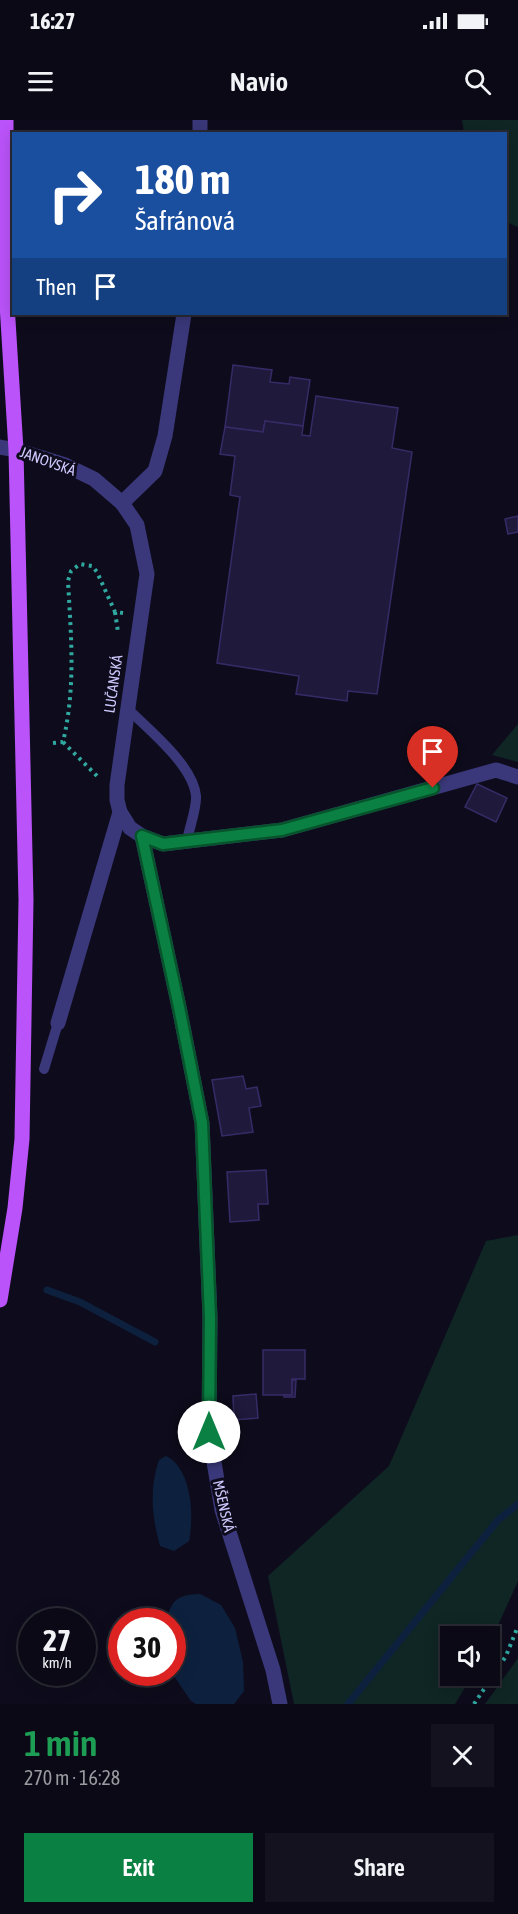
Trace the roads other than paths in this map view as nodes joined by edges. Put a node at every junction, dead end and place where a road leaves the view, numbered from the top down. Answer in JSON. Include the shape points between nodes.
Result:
{"nodes":[{"id":1,"x":6,"y":120,"type":"edge"},
{"id":2,"x":184,"y":315,"type":"edge"},
{"id":3,"x":0,"y":447,"type":"edge"},
{"id":4,"x":16,"y":450,"type":"junction"},
{"id":5,"x":122,"y":504,"type":"junction"},
{"id":6,"x":128,"y":709,"type":"junction"},
{"id":7,"x":518,"y":777,"type":"edge"},
{"id":8,"x":120,"y":812,"type":"junction"},
{"id":9,"x":142,"y":836,"type":"junction"},
{"id":10,"x":187,"y":841,"type":"junction"},
{"id":11,"x":58,"y":1023,"type":"joint"},
{"id":12,"x":44,"y":1069,"type":"dead end"},
{"id":13,"x":0,"y":1300,"type":"edge"},
{"id":14,"x":280,"y":1704,"type":"edge"}],
"edges":[{"from":1,"to":4,"type":"main road","via":[[6,288]]},
{"from":2,"to":5,"type":"street","via":[[165,436],[155,471]]},
{"from":3,"to":4,"type":"street","name":"JANOVSKÁ"},
{"from":4,"to":5,"type":"street","name":"JANOVSKÁ","via":[[65,465],[94,479]]},
{"from":4,"to":13,"type":"main road","via":[[26,900],[22,1139]]},
{"from":5,"to":6,"type":"street","name":"LUČANSKÁ","via":[[137,525],[147,574]]},
{"from":6,"to":8,"type":"street","name":"LUČANSKÁ","via":[[117,785]]},
{"from":6,"to":10,"type":"lane","via":[[191,776],[196,797]]},
{"from":7,"to":10,"type":"street","via":[[496,770],[282,830]]},
{"from":8,"to":9,"type":"street","via":[[130,828]]},
{"from":8,"to":11,"type":"street","name":"LUČANSKÁ"},
{"from":9,"to":10,"type":"street","via":[[163,844]]},
{"from":9,"to":14,"type":"street","name":"MŠENSKÁ","via":[[202,1123],[210,1317],[209,1432],[222,1510],[273,1670]]},
{"from":11,"to":12,"type":"lane","name":"LUČANSKÁ"}]}
